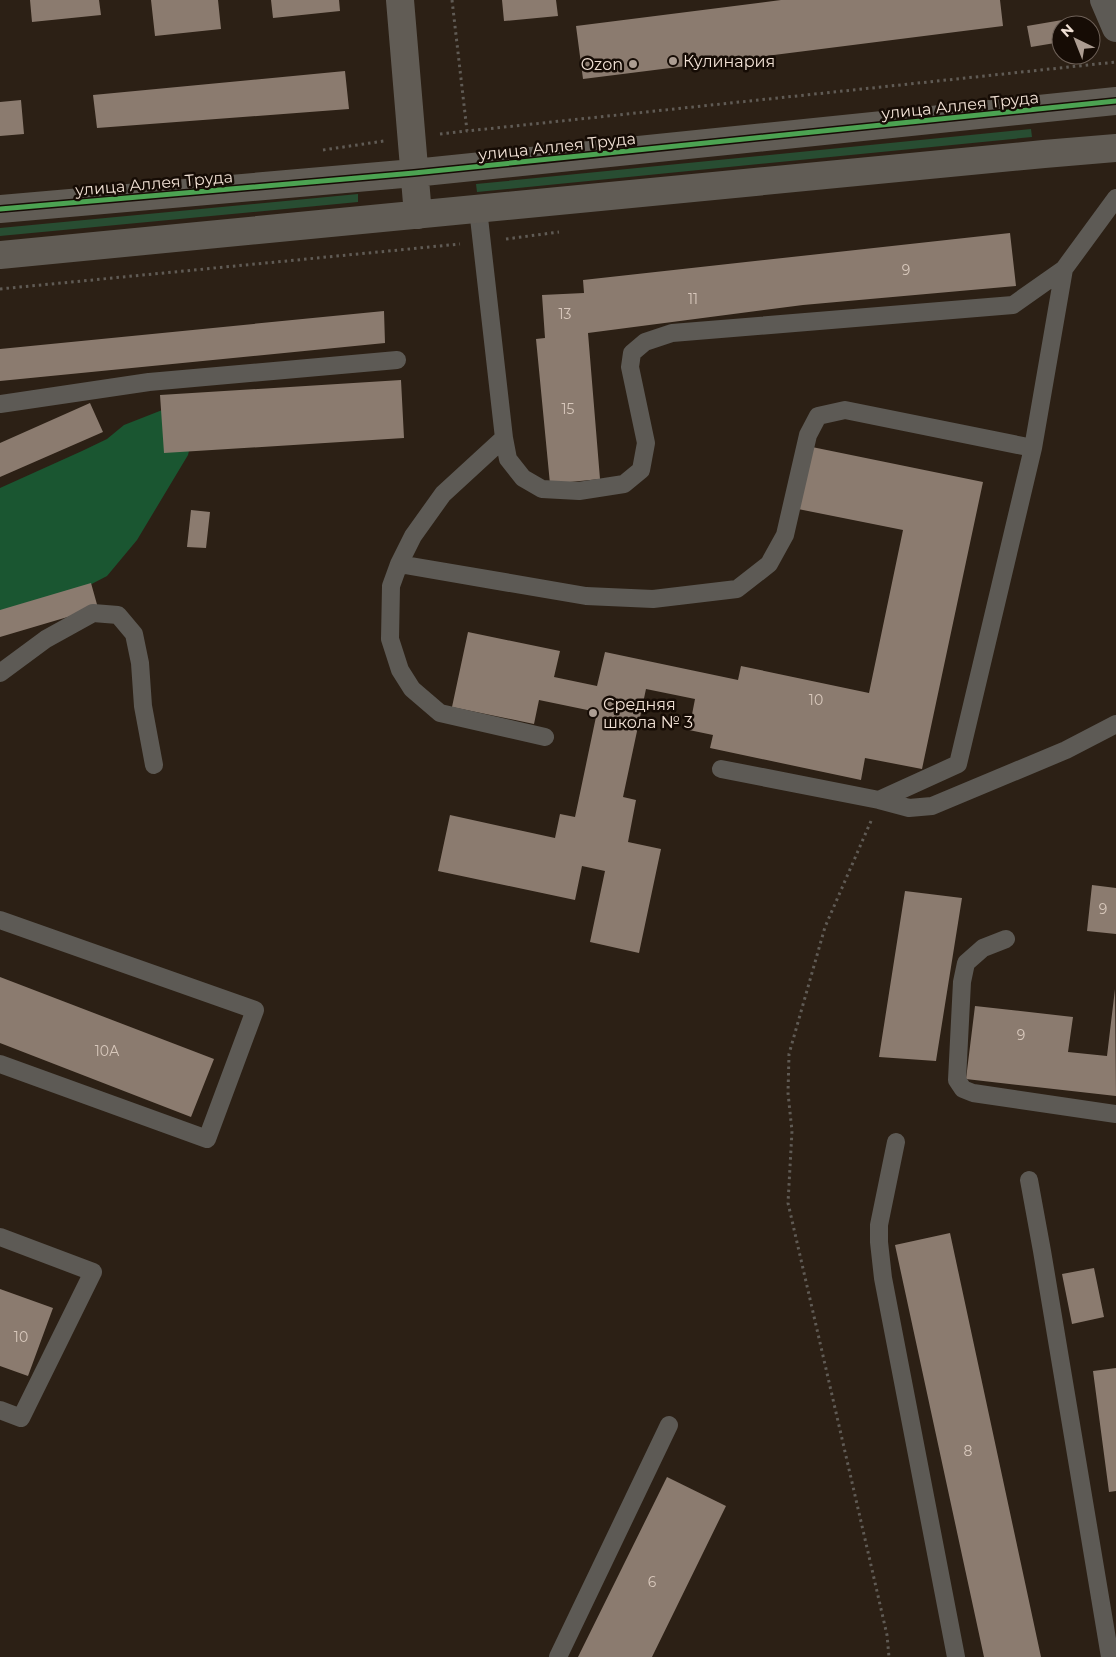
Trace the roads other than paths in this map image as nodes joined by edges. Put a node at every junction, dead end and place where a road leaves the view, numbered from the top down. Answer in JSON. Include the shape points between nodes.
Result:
{"nodes":[{"id":1,"x":400,"y":0,"type":"edge"},
{"id":2,"x":1104,"y":0,"type":"edge"},
{"id":3,"x":1116,"y":28,"type":"edge"},
{"id":4,"x":1116,"y":101,"type":"edge"},
{"id":5,"x":1116,"y":148,"type":"edge"},
{"id":6,"x":414,"y":173,"type":"junction"},
{"id":7,"x":1116,"y":198,"type":"edge"},
{"id":8,"x":478,"y":209,"type":"junction"},
{"id":9,"x":0,"y":210,"type":"edge"},
{"id":10,"x":418,"y":215,"type":"junction"},
{"id":11,"x":0,"y":255,"type":"edge"},
{"id":12,"x":1064,"y":269,"type":"junction"},
{"id":13,"x":397,"y":360,"type":"dead end"},
{"id":14,"x":0,"y":404,"type":"edge"},
{"id":15,"x":504,"y":438,"type":"junction"},
{"id":16,"x":1034,"y":448,"type":"junction"},
{"id":17,"x":399,"y":564,"type":"junction"},
{"id":18,"x":0,"y":673,"type":"edge"},
{"id":19,"x":1116,"y":724,"type":"edge"},
{"id":20,"x":545,"y":737,"type":"dead end"},
{"id":21,"x":154,"y":765,"type":"dead end"},
{"id":22,"x":721,"y":769,"type":"dead end"},
{"id":23,"x":879,"y":800,"type":"junction"},
{"id":24,"x":0,"y":920,"type":"edge"},
{"id":25,"x":1006,"y":939,"type":"dead end"},
{"id":26,"x":0,"y":1064,"type":"edge"},
{"id":27,"x":1116,"y":1114,"type":"edge"},
{"id":28,"x":896,"y":1142,"type":"dead end"},
{"id":29,"x":1029,"y":1180,"type":"dead end"},
{"id":30,"x":0,"y":1237,"type":"edge"},
{"id":31,"x":0,"y":1410,"type":"edge"},
{"id":32,"x":669,"y":1425,"type":"dead end"},
{"id":33,"x":558,"y":1657,"type":"edge"},
{"id":34,"x":956,"y":1657,"type":"edge"},
{"id":35,"x":1110,"y":1657,"type":"edge"}],
"edges":[{"from":1,"to":6,"type":"street"},
{"from":2,"to":3,"type":"street"},
{"from":4,"to":6,"type":"street","name":"улица Аллея Труда"},
{"from":5,"to":8,"type":"street"},
{"from":6,"to":9,"type":"street","name":"улица Аллея Труда"},
{"from":6,"to":10,"type":"street"},
{"from":7,"to":12,"type":"lane"},
{"from":8,"to":10,"type":"street"},
{"from":8,"to":15,"type":"lane"},
{"from":10,"to":11,"type":"street"},
{"from":12,"to":15,"type":"lane","via":[[1013,305],[672,333],[645,342],[632,354],[630,367],[646,443],[641,470],[624,484],[579,491],[542,489],[522,478],[508,459]]},
{"from":12,"to":16,"type":"lane"},
{"from":13,"to":14,"type":"lane","via":[[149,382]]},
{"from":15,"to":17,"type":"lane","via":[[443,494]]},
{"from":16,"to":17,"type":"lane","via":[[844,410],[818,416],[808,435],[784,535],[769,564],[737,589],[653,599],[586,596]]},
{"from":16,"to":23,"type":"lane","via":[[958,764]]},
{"from":17,"to":20,"type":"lane","via":[[391,586],[390,639],[400,670],[412,689],[440,713]]},
{"from":18,"to":21,"type":"lane","via":[[46,639],[93,614],[118,615],[134,634]]},
{"from":19,"to":23,"type":"lane","via":[[1066,750],[932,806],[909,808]]},
{"from":22,"to":23,"type":"lane"},
{"from":24,"to":26,"type":"lane","via":[[255,1010],[207,1138]]},
{"from":25,"to":27,"type":"lane","via":[[983,948],[966,963],[962,982],[957,1080],[963,1089],[973,1093]]},
{"from":28,"to":34,"type":"lane","via":[[880,1225],[883,1278]]},
{"from":29,"to":35,"type":"lane"},
{"from":30,"to":31,"type":"lane","via":[[92,1272],[21,1418]]},
{"from":32,"to":33,"type":"lane"}]}
